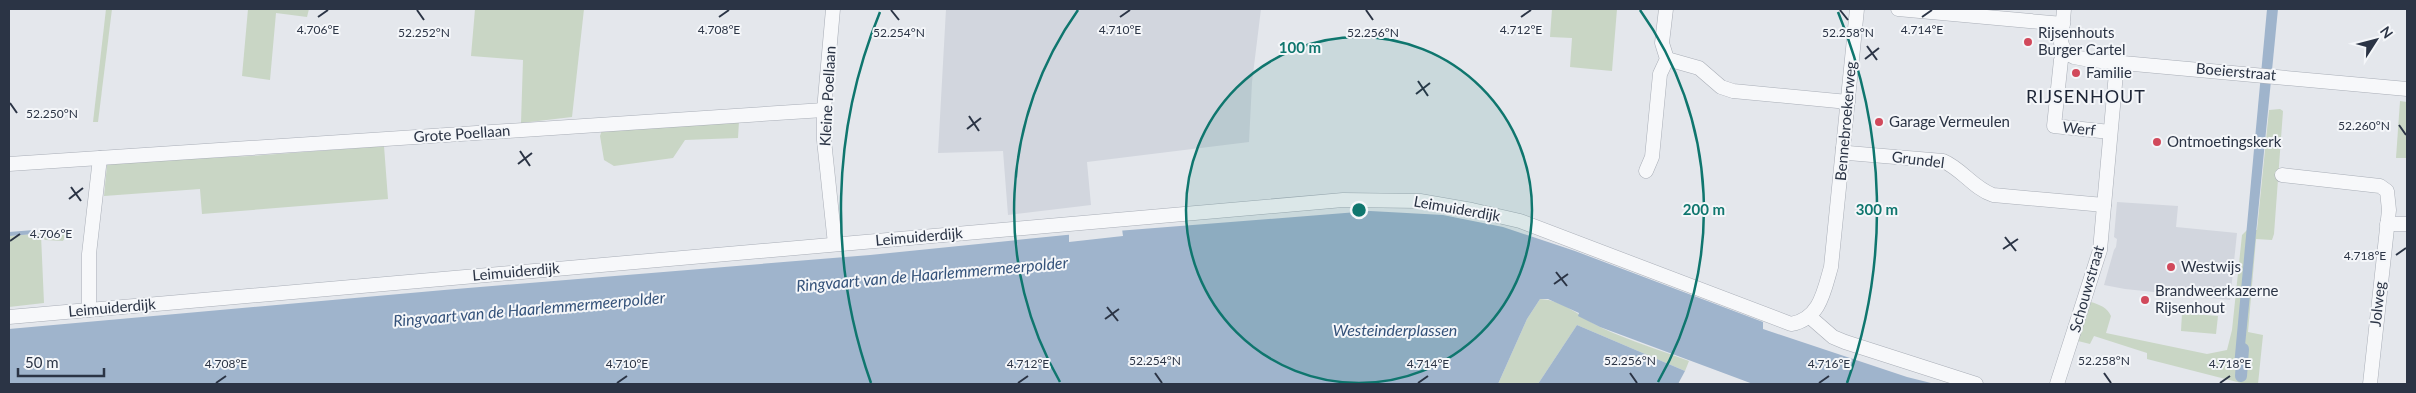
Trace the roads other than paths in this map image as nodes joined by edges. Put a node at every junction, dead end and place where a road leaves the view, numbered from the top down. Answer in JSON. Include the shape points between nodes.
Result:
{"nodes":[{"id":1,"x":833,"y":9,"type":"edge"},
{"id":2,"x":1666,"y":9,"type":"edge"},
{"id":3,"x":1857,"y":9,"type":"edge"},
{"id":4,"x":1898,"y":9,"type":"edge"},
{"id":5,"x":2064,"y":9,"type":"edge"},
{"id":6,"x":2063,"y":24,"type":"junction"},
{"id":7,"x":2066,"y":53,"type":"junction"},
{"id":8,"x":1667,"y":59,"type":"junction"},
{"id":9,"x":2117,"y":62,"type":"junction"},
{"id":10,"x":2407,"y":89,"type":"edge"},
{"id":11,"x":1848,"y":102,"type":"junction"},
{"id":12,"x":824,"y":110,"type":"junction"},
{"id":13,"x":2110,"y":132,"type":"junction"},
{"id":14,"x":1844,"y":148,"type":"junction"},
{"id":15,"x":100,"y":158,"type":"junction"},
{"id":16,"x":9,"y":164,"type":"edge"},
{"id":17,"x":1646,"y":171,"type":"dead end"},
{"id":18,"x":2282,"y":175,"type":"dead end"},
{"id":19,"x":2104,"y":205,"type":"junction"},
{"id":20,"x":2387,"y":224,"type":"junction"},
{"id":21,"x":2407,"y":224,"type":"edge"},
{"id":22,"x":835,"y":244,"type":"junction"},
{"id":23,"x":89,"y":310,"type":"junction"},
{"id":24,"x":9,"y":317,"type":"edge"},
{"id":25,"x":1810,"y":317,"type":"junction"},
{"id":26,"x":1976,"y":384,"type":"edge"},
{"id":27,"x":2057,"y":384,"type":"edge"},
{"id":28,"x":2370,"y":384,"type":"edge"}],
"edges":[{"from":1,"to":12,"type":"street","name":"Kleine Poellaan"},
{"from":2,"to":8,"type":"street","via":[[1662,43]]},
{"from":3,"to":11,"type":"street","name":"Bennebroekerweg"},
{"from":4,"to":6,"type":"street"},
{"from":5,"to":6,"type":"street"},
{"from":6,"to":7,"type":"street","via":[[2061,43]]},
{"from":7,"to":9,"type":"street","name":"Boeierstraat","via":[[2090,60]]},
{"from":7,"to":13,"type":"street","name":"Werf","via":[[2061,60],[2054,126]]},
{"from":8,"to":11,"type":"street","via":[[1700,68],[1721,87],[1733,91]]},
{"from":8,"to":17,"type":"street","via":[[1660,74],[1652,157]]},
{"from":9,"to":10,"type":"street","name":"Boeierstraat"},
{"from":9,"to":13,"type":"street","name":"Werf"},
{"from":11,"to":14,"type":"street","name":"Bennebroekerweg"},
{"from":12,"to":15,"type":"street","name":"Grote Poellaan"},
{"from":12,"to":22,"type":"street","name":"Kleine Poellaan"},
{"from":13,"to":19,"type":"street","name":"Schouwstraat"},
{"from":14,"to":19,"type":"street","name":"Grundel","via":[[1848,153],[1943,161],[1953,165],[1984,192],[1993,195]]},
{"from":14,"to":25,"type":"street","name":"Bennebroekerweg","via":[[1831,267],[1822,297]]},
{"from":15,"to":16,"type":"street","name":"Grote Poellaan"},
{"from":15,"to":23,"type":"street","via":[[89,254]]},
{"from":18,"to":20,"type":"street","name":"Jolweg","via":[[2384,187],[2388,195]]},
{"from":19,"to":27,"type":"street","name":"Schouwstraat","via":[[2096,265]]},
{"from":20,"to":21,"type":"street"},
{"from":20,"to":28,"type":"street","name":"Jolweg"},
{"from":22,"to":23,"type":"street","name":"Leimuiderdijk"},
{"from":22,"to":25,"type":"street","name":"Leimuiderdijk","via":[[1343,200],[1420,201],[1520,221],[1791,324]]},
{"from":23,"to":24,"type":"street","name":"Leimuiderdijk"},
{"from":25,"to":26,"type":"street","via":[[1832,337],[1844,342]]}]}
